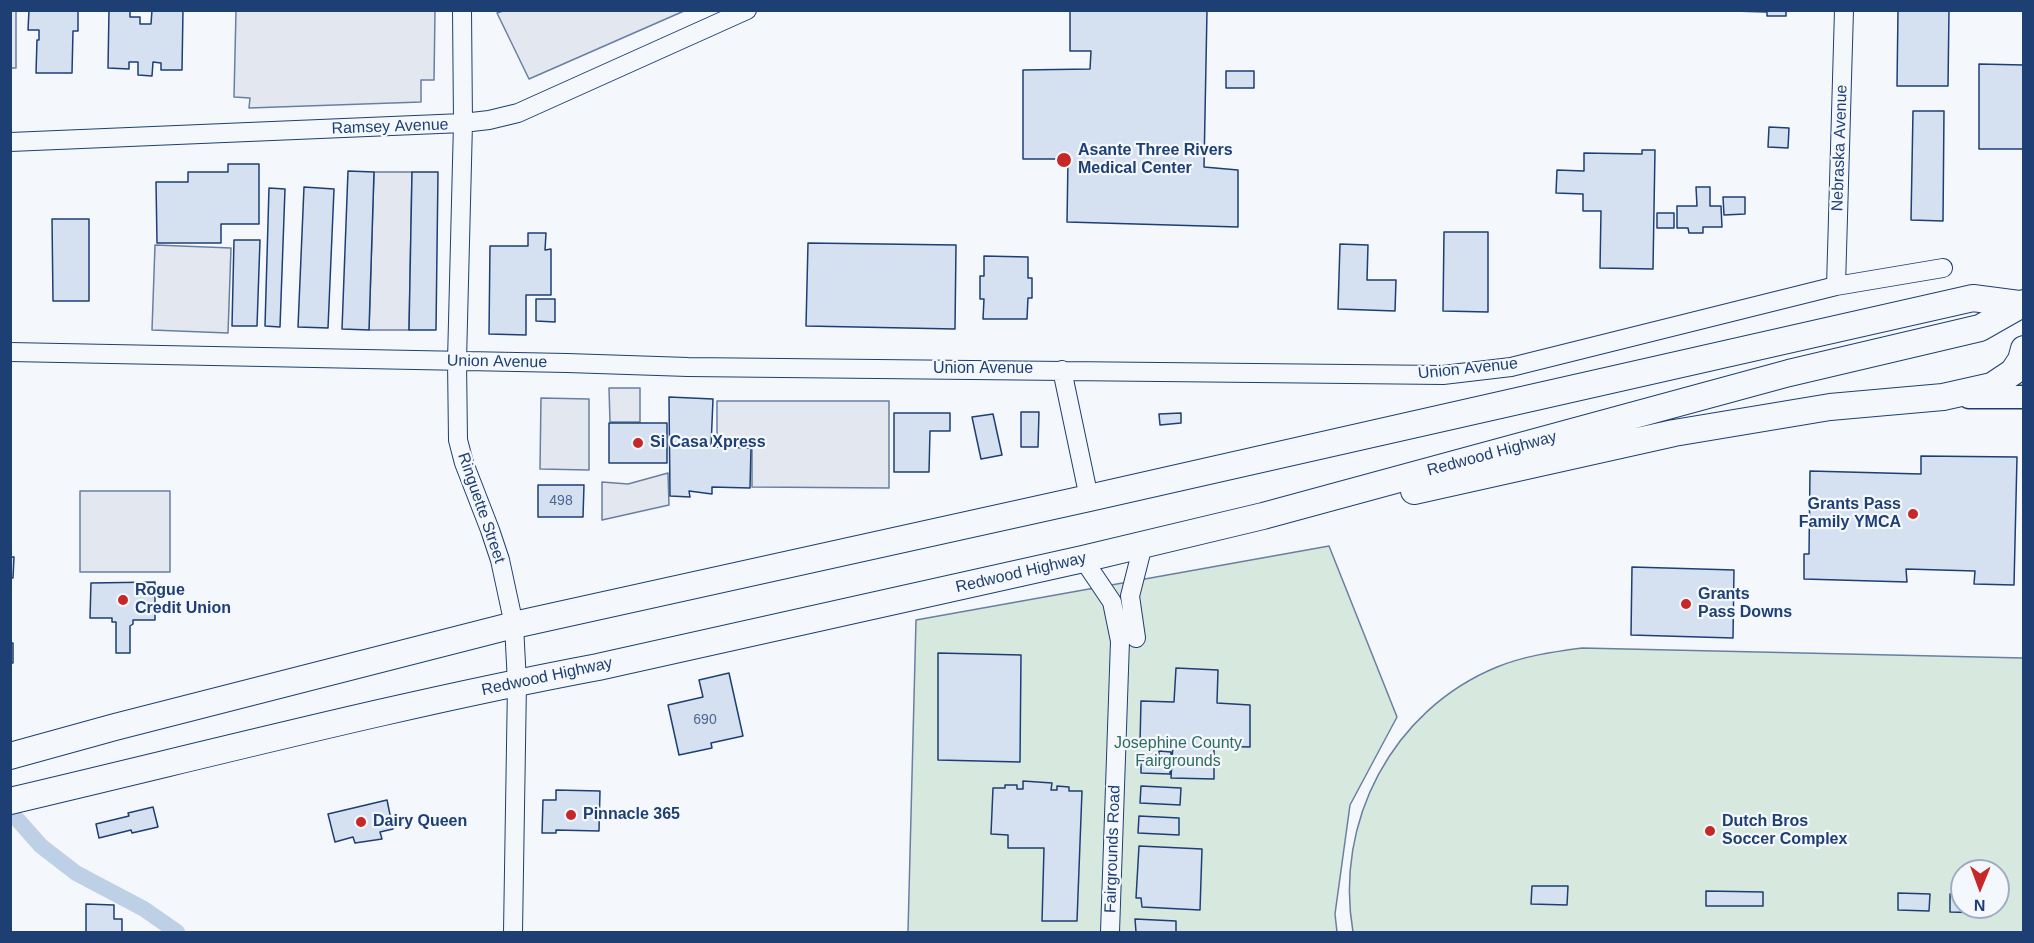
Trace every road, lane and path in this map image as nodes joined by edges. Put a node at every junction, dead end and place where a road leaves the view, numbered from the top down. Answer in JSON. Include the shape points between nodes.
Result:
{"nodes":[{"id":1,"x":462,"y":10,"type":"edge"},
{"id":2,"x":747,"y":10,"type":"edge"},
{"id":3,"x":1844,"y":10,"type":"edge"},
{"id":4,"x":463,"y":123,"type":"junction"},
{"id":5,"x":10,"y":142,"type":"edge"},
{"id":6,"x":1943,"y":268,"type":"dead end"},
{"id":7,"x":1836,"y":286,"type":"junction"},
{"id":8,"x":2022,"y":305,"type":"edge"},
{"id":9,"x":2024,"y":335,"type":"edge"},
{"id":10,"x":2024,"y":349,"type":"edge"},
{"id":11,"x":10,"y":352,"type":"edge"},
{"id":12,"x":457,"y":361,"type":"junction"},
{"id":13,"x":1062,"y":370,"type":"junction"},
{"id":14,"x":1943,"y":397,"type":"junction"},
{"id":15,"x":2024,"y":397,"type":"edge"},
{"id":16,"x":1089,"y":498,"type":"junction"},
{"id":17,"x":1263,"y":516,"type":"junction"},
{"id":18,"x":1143,"y":545,"type":"junction"},
{"id":19,"x":1083,"y":559,"type":"junction"},
{"id":20,"x":514,"y":624,"type":"junction"},
{"id":21,"x":1128,"y":640,"type":"junction"},
{"id":22,"x":518,"y":682,"type":"junction"},
{"id":23,"x":115,"y":727,"type":"junction"},
{"id":24,"x":10,"y":740,"type":"edge"},
{"id":25,"x":10,"y":756,"type":"edge"},
{"id":26,"x":10,"y":801,"type":"edge"},
{"id":27,"x":513,"y":933,"type":"edge"},
{"id":28,"x":1110,"y":933,"type":"edge"}],
"edges":[{"from":1,"to":4,"type":"street","name":"Ringuette Street"},
{"from":2,"to":4,"type":"street","name":"Ramsey Avenue","via":[[518,113]]},
{"from":3,"to":7,"type":"street","name":"Nebraska Avenue"},
{"from":4,"to":5,"type":"street","name":"Ramsey Avenue"},
{"from":4,"to":12,"type":"street","name":"Ringuette Street"},
{"from":6,"to":7,"type":"street","name":"Union Avenue"},
{"from":7,"to":13,"type":"street","name":"Union Avenue","via":[[1511,367],[1443,375]]},
{"from":8,"to":9,"type":"highway"},
{"from":8,"to":16,"type":"highway","via":[[1973,298]]},
{"from":8,"to":17,"type":"highway","name":"Redwood Highway","via":[[1980,328],[1777,376]]},
{"from":10,"to":14,"type":"highway","via":[[2013,372],[1992,386]]},
{"from":11,"to":12,"type":"street","name":"Union Avenue"},
{"from":12,"to":13,"type":"street","name":"Union Avenue"},
{"from":12,"to":20,"type":"street","name":"Ringuette Street","via":[[458,440],[500,560]]},
{"from":13,"to":16,"type":"street"},
{"from":14,"to":15,"type":"main road"},
{"from":14,"to":17,"type":"highway","via":[[1830,407],[1685,431],[1342,507]]},
{"from":16,"to":20,"type":"highway"},
{"from":17,"to":18,"type":"highway","name":"Redwood Highway"},
{"from":18,"to":19,"type":"highway","name":"Redwood Highway"},
{"from":18,"to":21,"type":"street","via":[[1130,596]]},
{"from":19,"to":21,"type":"street","name":"Fairgrounds Road","via":[[1112,602]]},
{"from":19,"to":22,"type":"highway","name":"Redwood Highway"},
{"from":20,"to":22,"type":"street","name":"Ringuette Street"},
{"from":20,"to":23,"type":"highway"},
{"from":21,"to":28,"type":"street","name":"Fairgrounds Road"},
{"from":22,"to":26,"type":"highway","name":"Redwood Highway"},
{"from":22,"to":27,"type":"street","name":"Ringuette Street"},
{"from":23,"to":24,"type":"highway"},
{"from":23,"to":25,"type":"highway"}]}
